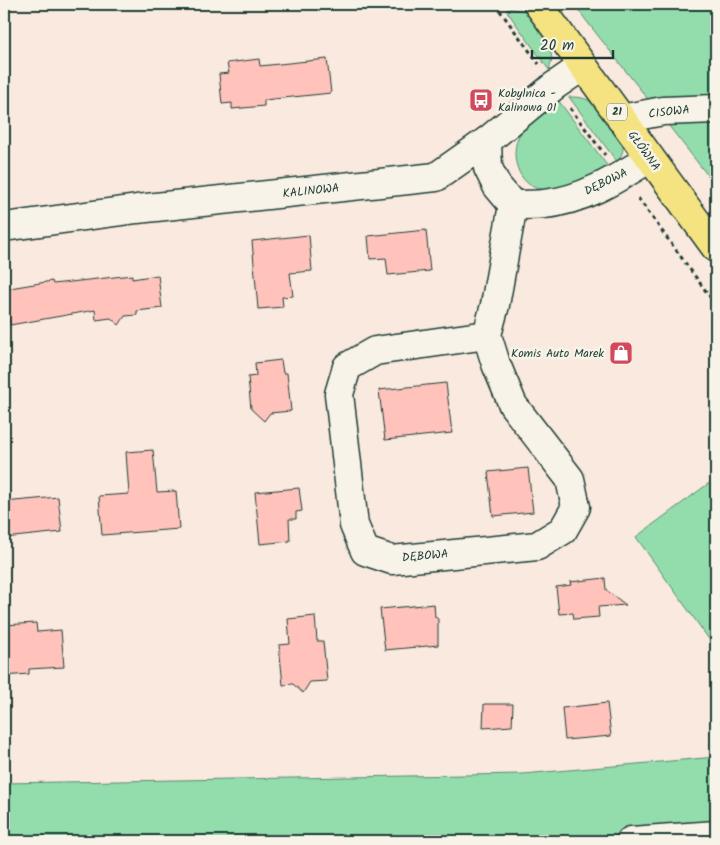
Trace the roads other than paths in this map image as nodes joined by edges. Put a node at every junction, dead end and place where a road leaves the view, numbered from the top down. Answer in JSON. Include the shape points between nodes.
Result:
{"nodes":[{"id":1,"x":538,"y":4,"type":"edge"},
{"id":2,"x":583,"y":66,"type":"junction"},
{"id":3,"x":716,"y":109,"type":"edge"},
{"id":4,"x":621,"y":119,"type":"junction"},
{"id":5,"x":487,"y":141,"type":"junction"},
{"id":6,"x":650,"y":158,"type":"junction"},
{"id":7,"x":513,"y":205,"type":"junction"},
{"id":8,"x":4,"y":227,"type":"edge"},
{"id":9,"x":716,"y":248,"type":"edge"},
{"id":10,"x":487,"y":335,"type":"junction"},
{"id":11,"x":716,"y":835,"type":"edge"},
{"id":12,"x":632,"y":841,"type":"edge"}],
"edges":[{"from":1,"to":2,"type":"main road","name":"GŁÓWNA","number":"21"},
{"from":2,"to":4,"type":"main road","name":"GŁÓWNA","number":"21"},
{"from":2,"to":5,"type":"street","name":"KALINOWA"},
{"from":3,"to":4,"type":"street","name":"CISOWA","via":[[663,111]]},
{"from":4,"to":6,"type":"main road","name":"GŁÓWNA","number":"21"},
{"from":5,"to":7,"type":"street","via":[[488,168]]},
{"from":5,"to":8,"type":"street","name":"KALINOWA","via":[[436,177],[146,208]]},
{"from":6,"to":7,"type":"street","name":"DĘBOWA","via":[[588,193],[546,204]]},
{"from":6,"to":9,"type":"main road","name":"GŁÓWNA","number":"21"},
{"from":7,"to":10,"type":"street"},
{"from":10,"to":10,"type":"street","name":"DĘBOWA","via":[[514,405],[570,479],[576,507],[562,530],[537,546],[392,560],[365,550],[354,525],[339,394],[347,367],[375,351]]},
{"from":11,"to":12,"type":"street"}]}
